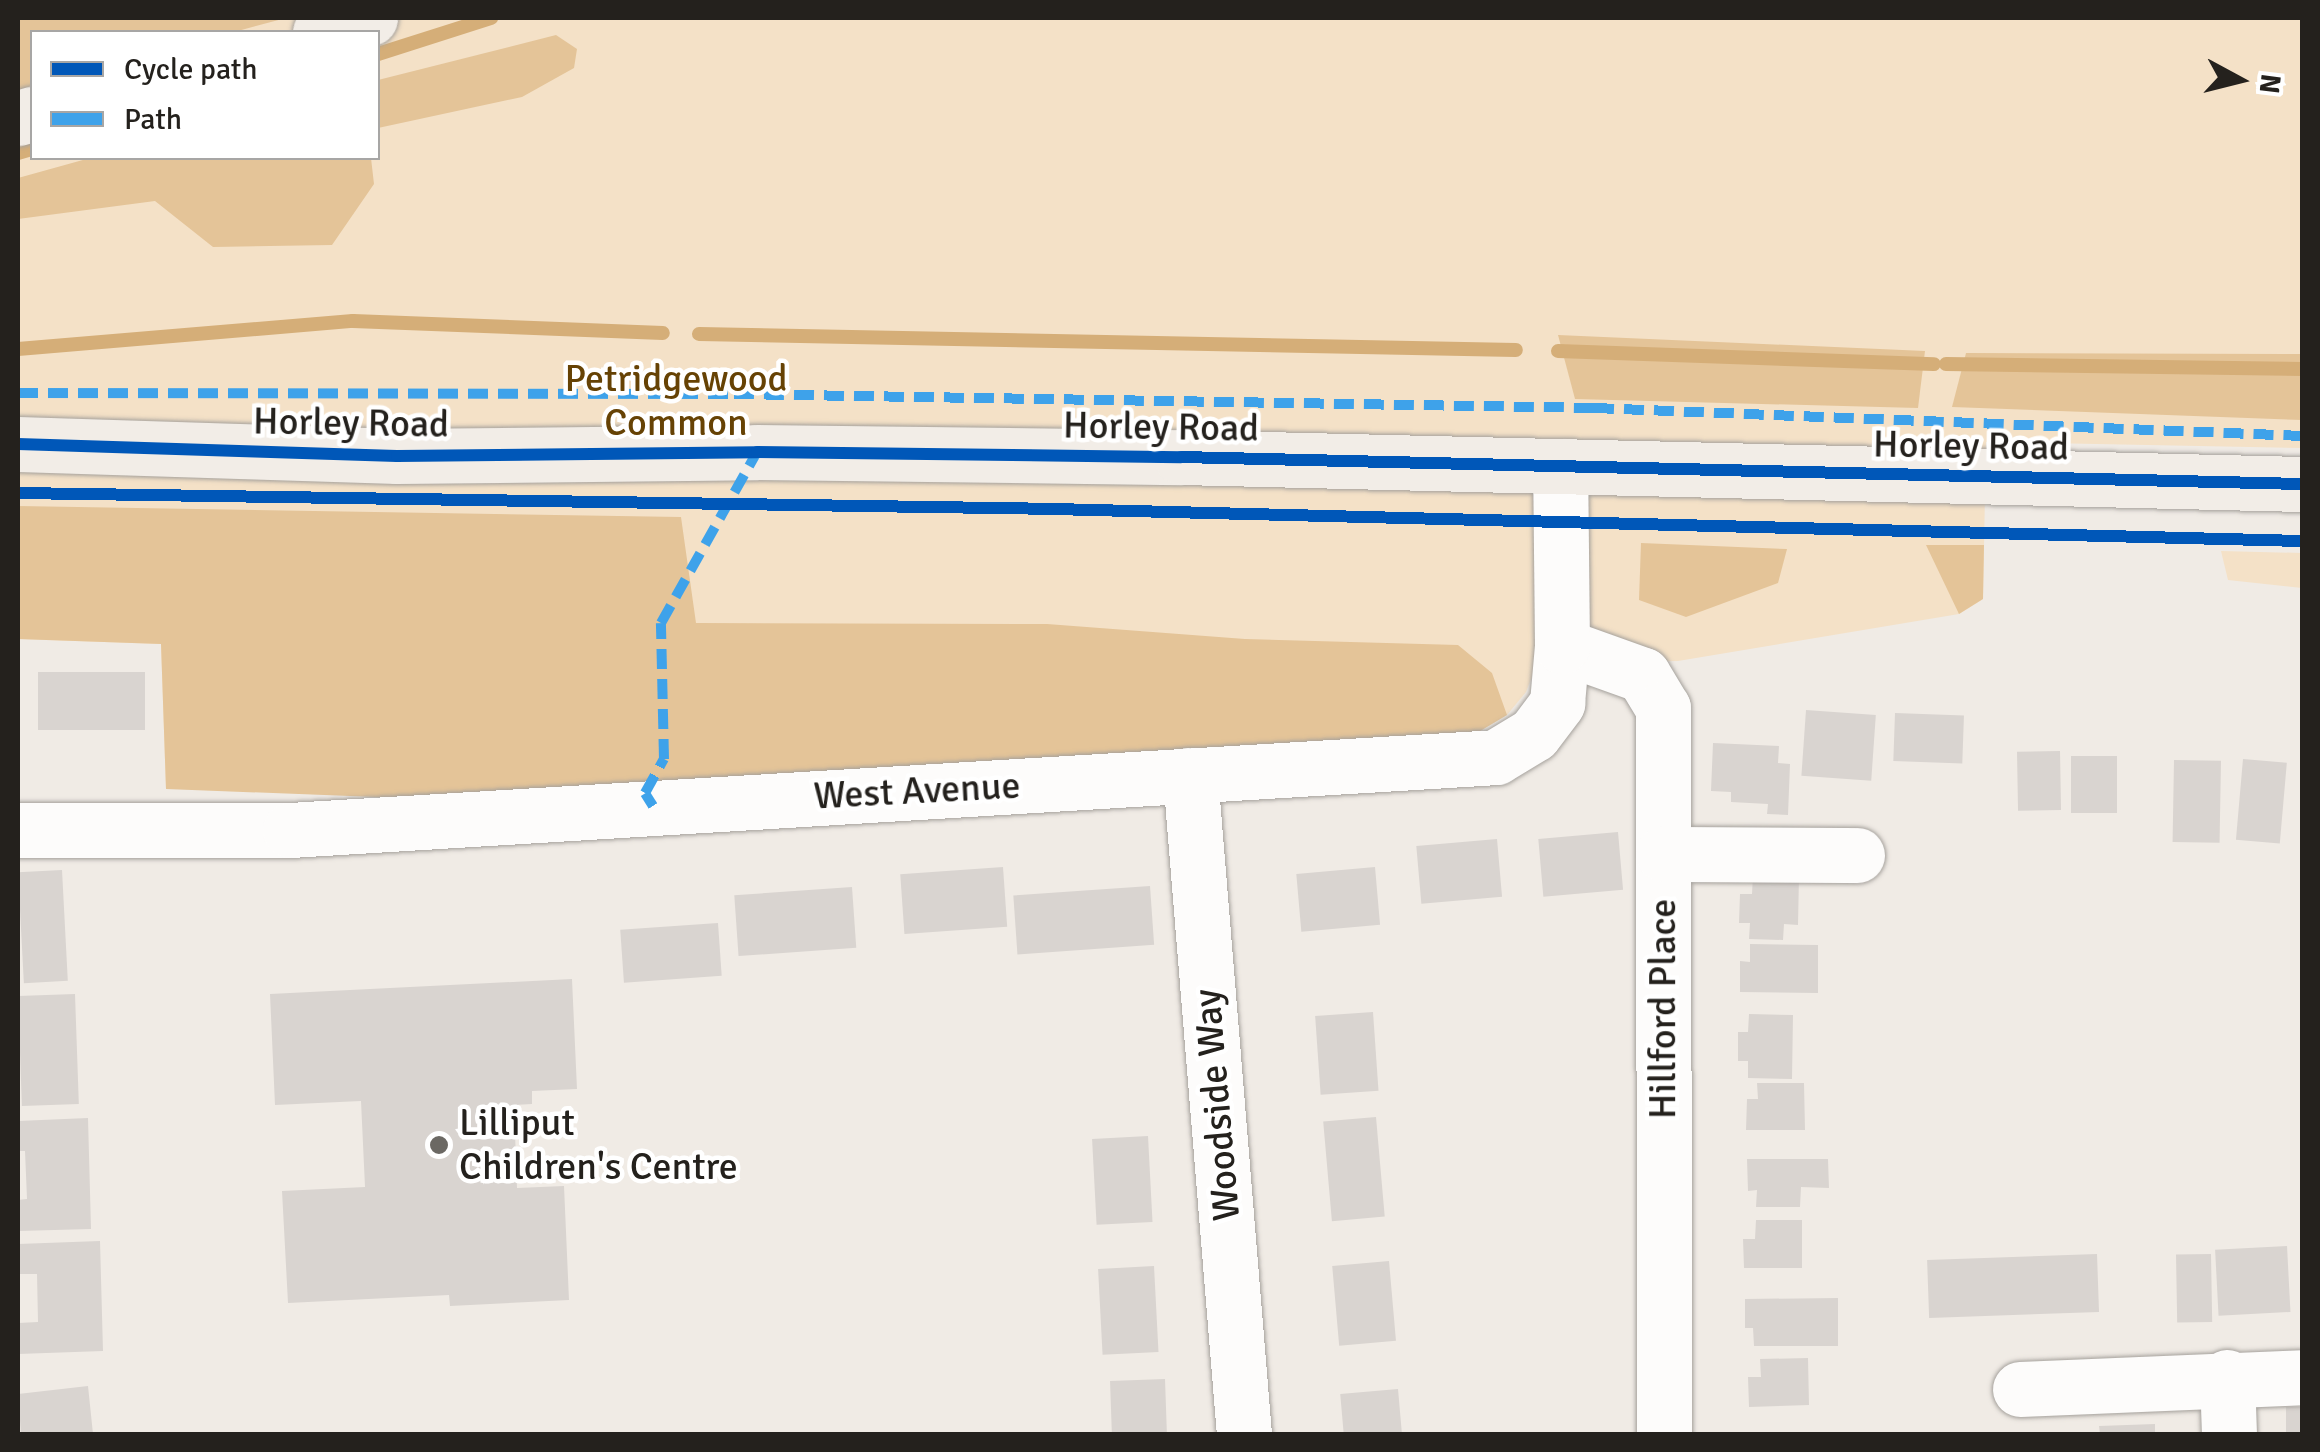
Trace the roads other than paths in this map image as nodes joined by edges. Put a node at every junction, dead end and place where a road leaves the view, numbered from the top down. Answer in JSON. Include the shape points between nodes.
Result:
{"nodes":[{"id":1,"x":370,"y":18,"type":"edge"},
{"id":2,"x":327,"y":30,"type":"edge"},
{"id":3,"x":18,"y":444,"type":"edge"},
{"id":4,"x":1560,"y":466,"type":"junction"},
{"id":5,"x":2302,"y":484,"type":"edge"},
{"id":6,"x":1562,"y":646,"type":"junction"},
{"id":7,"x":1190,"y":775,"type":"junction"},
{"id":8,"x":18,"y":830,"type":"edge"},
{"id":9,"x":1663,"y":854,"type":"junction"},
{"id":10,"x":1857,"y":855,"type":"dead end"},
{"id":11,"x":2227,"y":1377,"type":"junction"},
{"id":12,"x":2302,"y":1377,"type":"edge"},
{"id":13,"x":2020,"y":1389,"type":"dead end"},
{"id":14,"x":1244,"y":1434,"type":"edge"},
{"id":15,"x":1664,"y":1434,"type":"edge"},
{"id":16,"x":2229,"y":1434,"type":"edge"}],
"edges":[{"from":1,"to":2,"type":"main road"},
{"from":3,"to":4,"type":"main road","name":"Horley Road","via":[[396,456],[776,452]]},
{"from":4,"to":5,"type":"main road","name":"Horley Road"},
{"from":4,"to":6,"type":"street","name":"West Avenue"},
{"from":6,"to":7,"type":"street","name":"West Avenue","via":[[1557,703],[1534,734],[1496,756]]},
{"from":6,"to":9,"type":"street","name":"Hillford Place","via":[[1643,675],[1663,708]]},
{"from":7,"to":8,"type":"street","name":"West Avenue","via":[[290,830]]},
{"from":7,"to":14,"type":"street","name":"Woodside Way"},
{"from":9,"to":10,"type":"street"},
{"from":9,"to":15,"type":"street","name":"Hillford Place"},
{"from":11,"to":12,"type":"street"},
{"from":11,"to":13,"type":"street"},
{"from":11,"to":16,"type":"street"}]}
